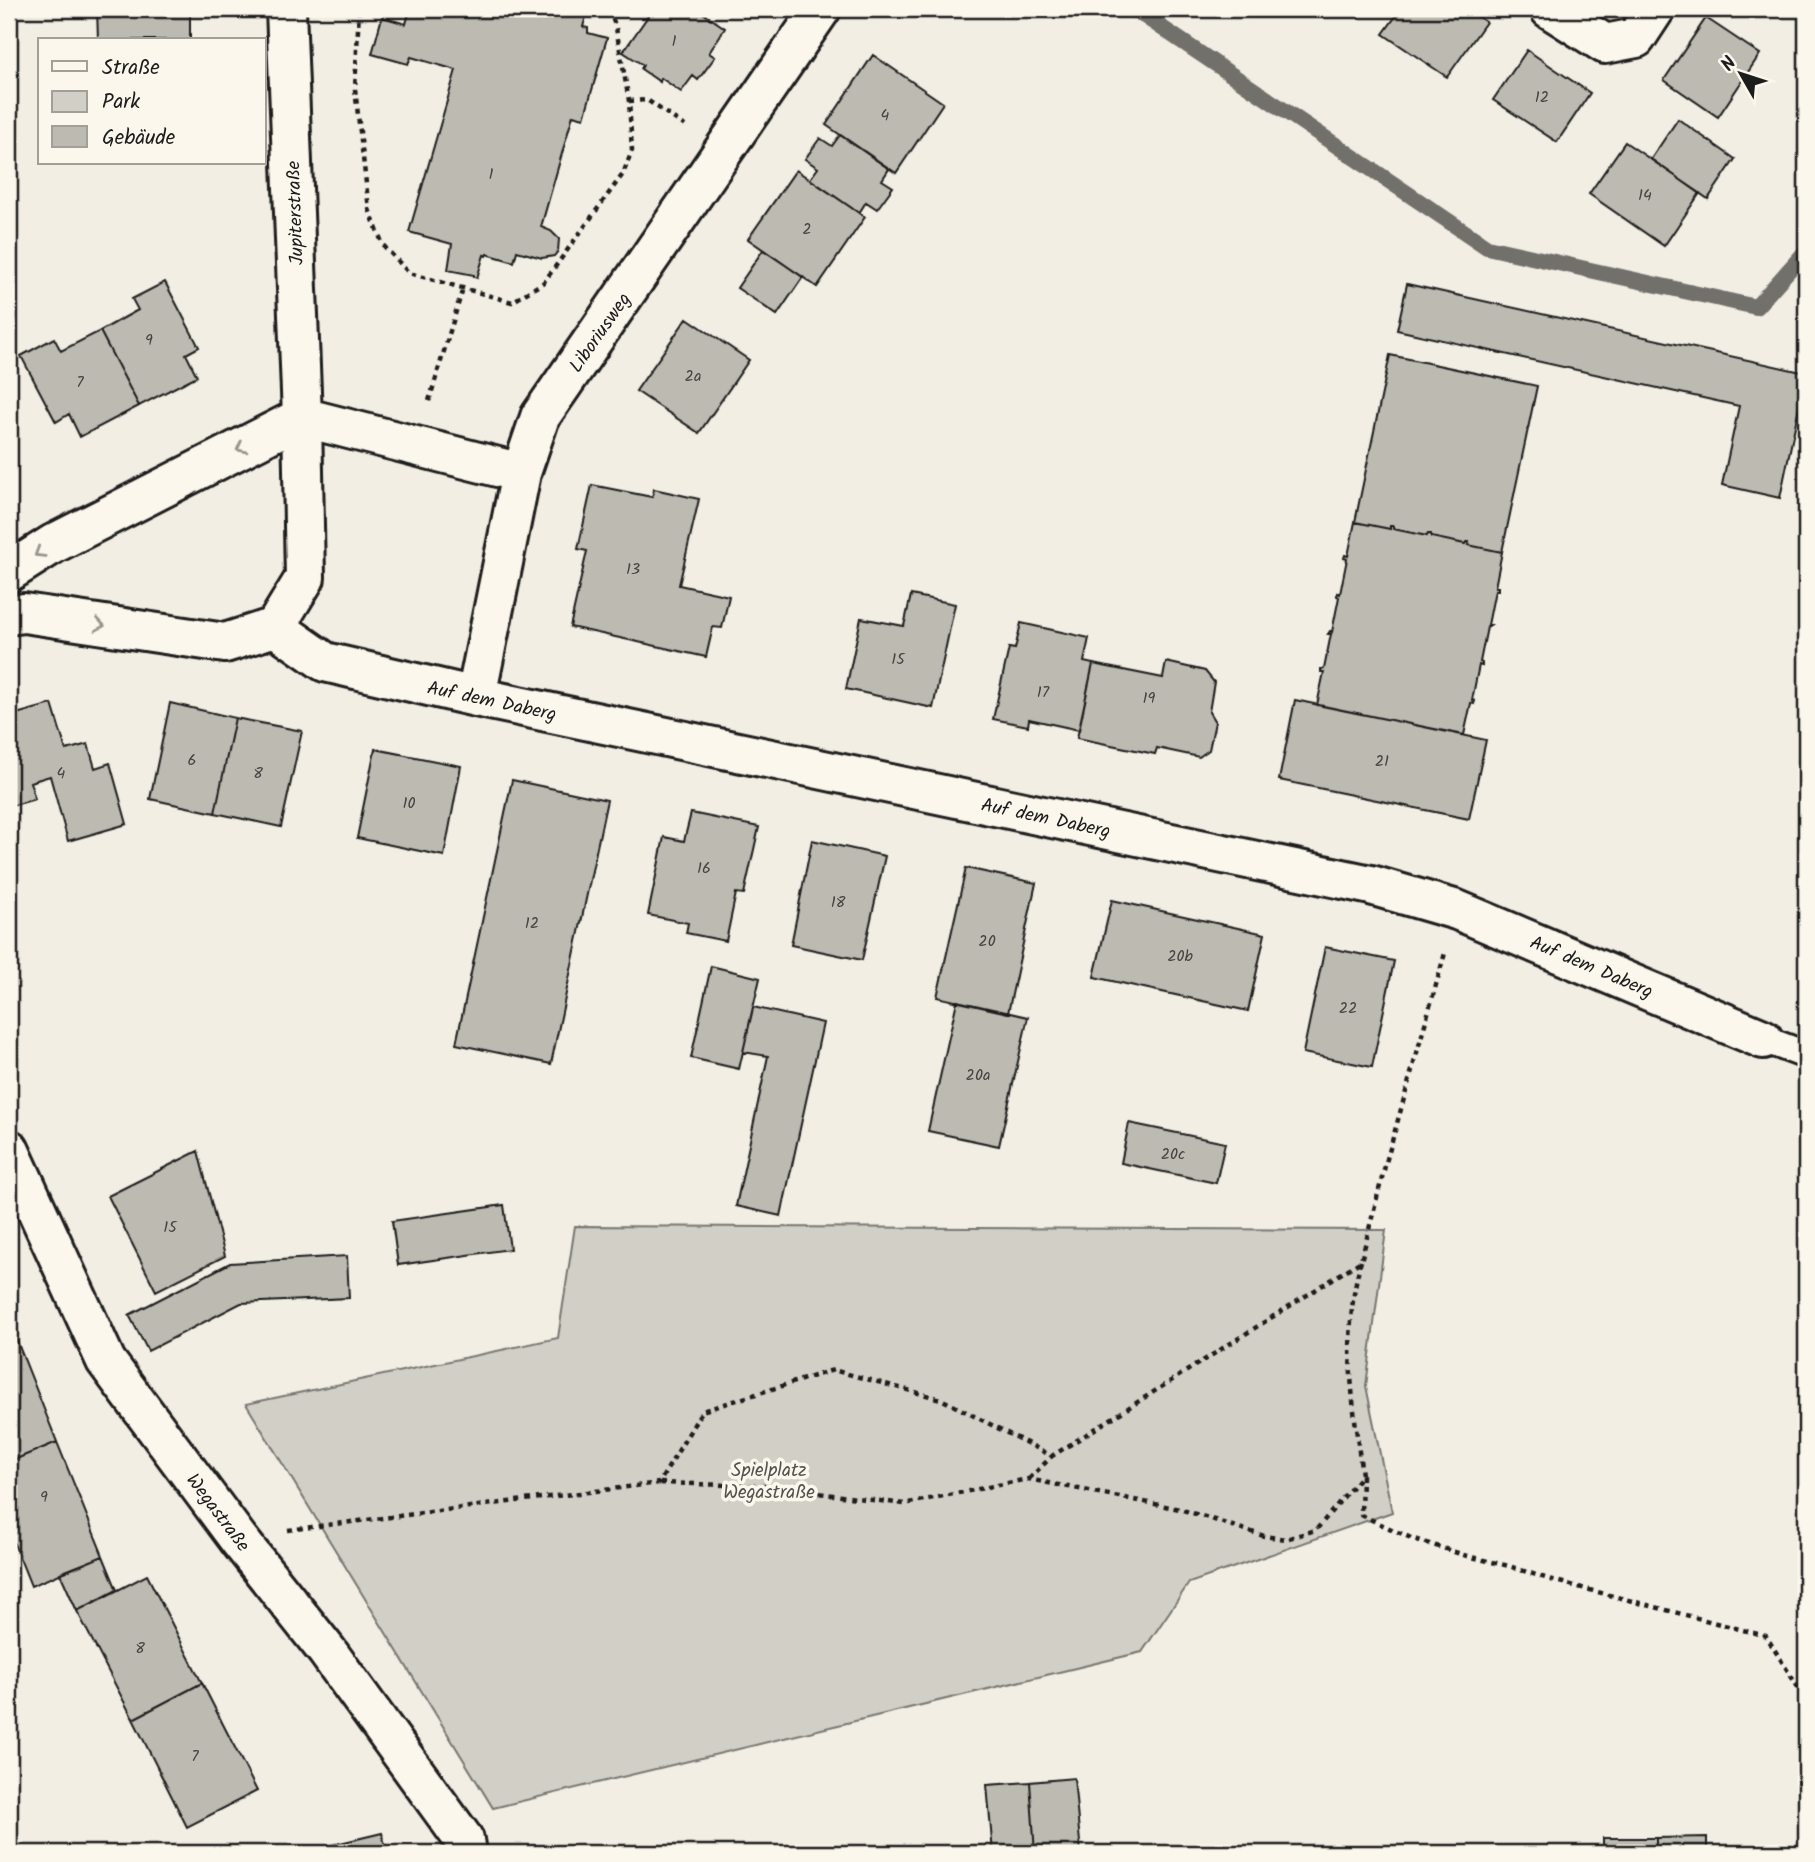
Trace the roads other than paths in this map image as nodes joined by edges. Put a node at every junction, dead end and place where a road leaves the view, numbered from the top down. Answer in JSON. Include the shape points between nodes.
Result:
{"nodes":[{"id":1,"x":286,"y":9,"type":"edge"},
{"id":2,"x":821,"y":9,"type":"edge"},
{"id":3,"x":1550,"y":9,"type":"edge"},
{"id":4,"x":1655,"y":9,"type":"edge"},
{"id":5,"x":302,"y":417,"type":"junction"},
{"id":6,"x":521,"y":473,"type":"junction"},
{"id":7,"x":9,"y":572,"type":"edge"},
{"id":8,"x":9,"y":615,"type":"edge"},
{"id":9,"x":275,"y":627,"type":"junction"},
{"id":10,"x":476,"y":697,"type":"junction"},
{"id":11,"x":1763,"y":1039,"type":"joint"},
{"id":12,"x":1806,"y":1055,"type":"edge"},
{"id":13,"x":9,"y":1149,"type":"edge"},
{"id":14,"x":466,"y":1853,"type":"edge"}],
"edges":[{"from":1,"to":5,"type":"street","name":"Jupiterstraße"},
{"from":2,"to":6,"type":"street","name":"Liboriusweg","via":[[540,417]]},
{"from":3,"to":4,"type":"street","via":[[1605,44],[1636,38]]},
{"from":5,"to":6,"type":"street"},
{"from":5,"to":7,"type":"street","one_way":true,"via":[[53,544]]},
{"from":5,"to":9,"type":"street","via":[[305,578]]},
{"from":6,"to":10,"type":"street","name":"Liboriusweg"},
{"from":8,"to":9,"type":"street","one_way":true,"via":[[24,613],[225,643]]},
{"from":9,"to":10,"type":"street","name":"Auf dem Daberg","via":[[326,662]]},
{"from":10,"to":11,"type":"street","name":"Auf dem Daberg","via":[[1371,885],[1457,910]]},
{"from":11,"to":12,"type":"lane","name":"Auf dem Daberg"},
{"from":13,"to":14,"type":"street","name":"Wegastraße","via":[[106,1361],[343,1673],[464,1840]]}]}
